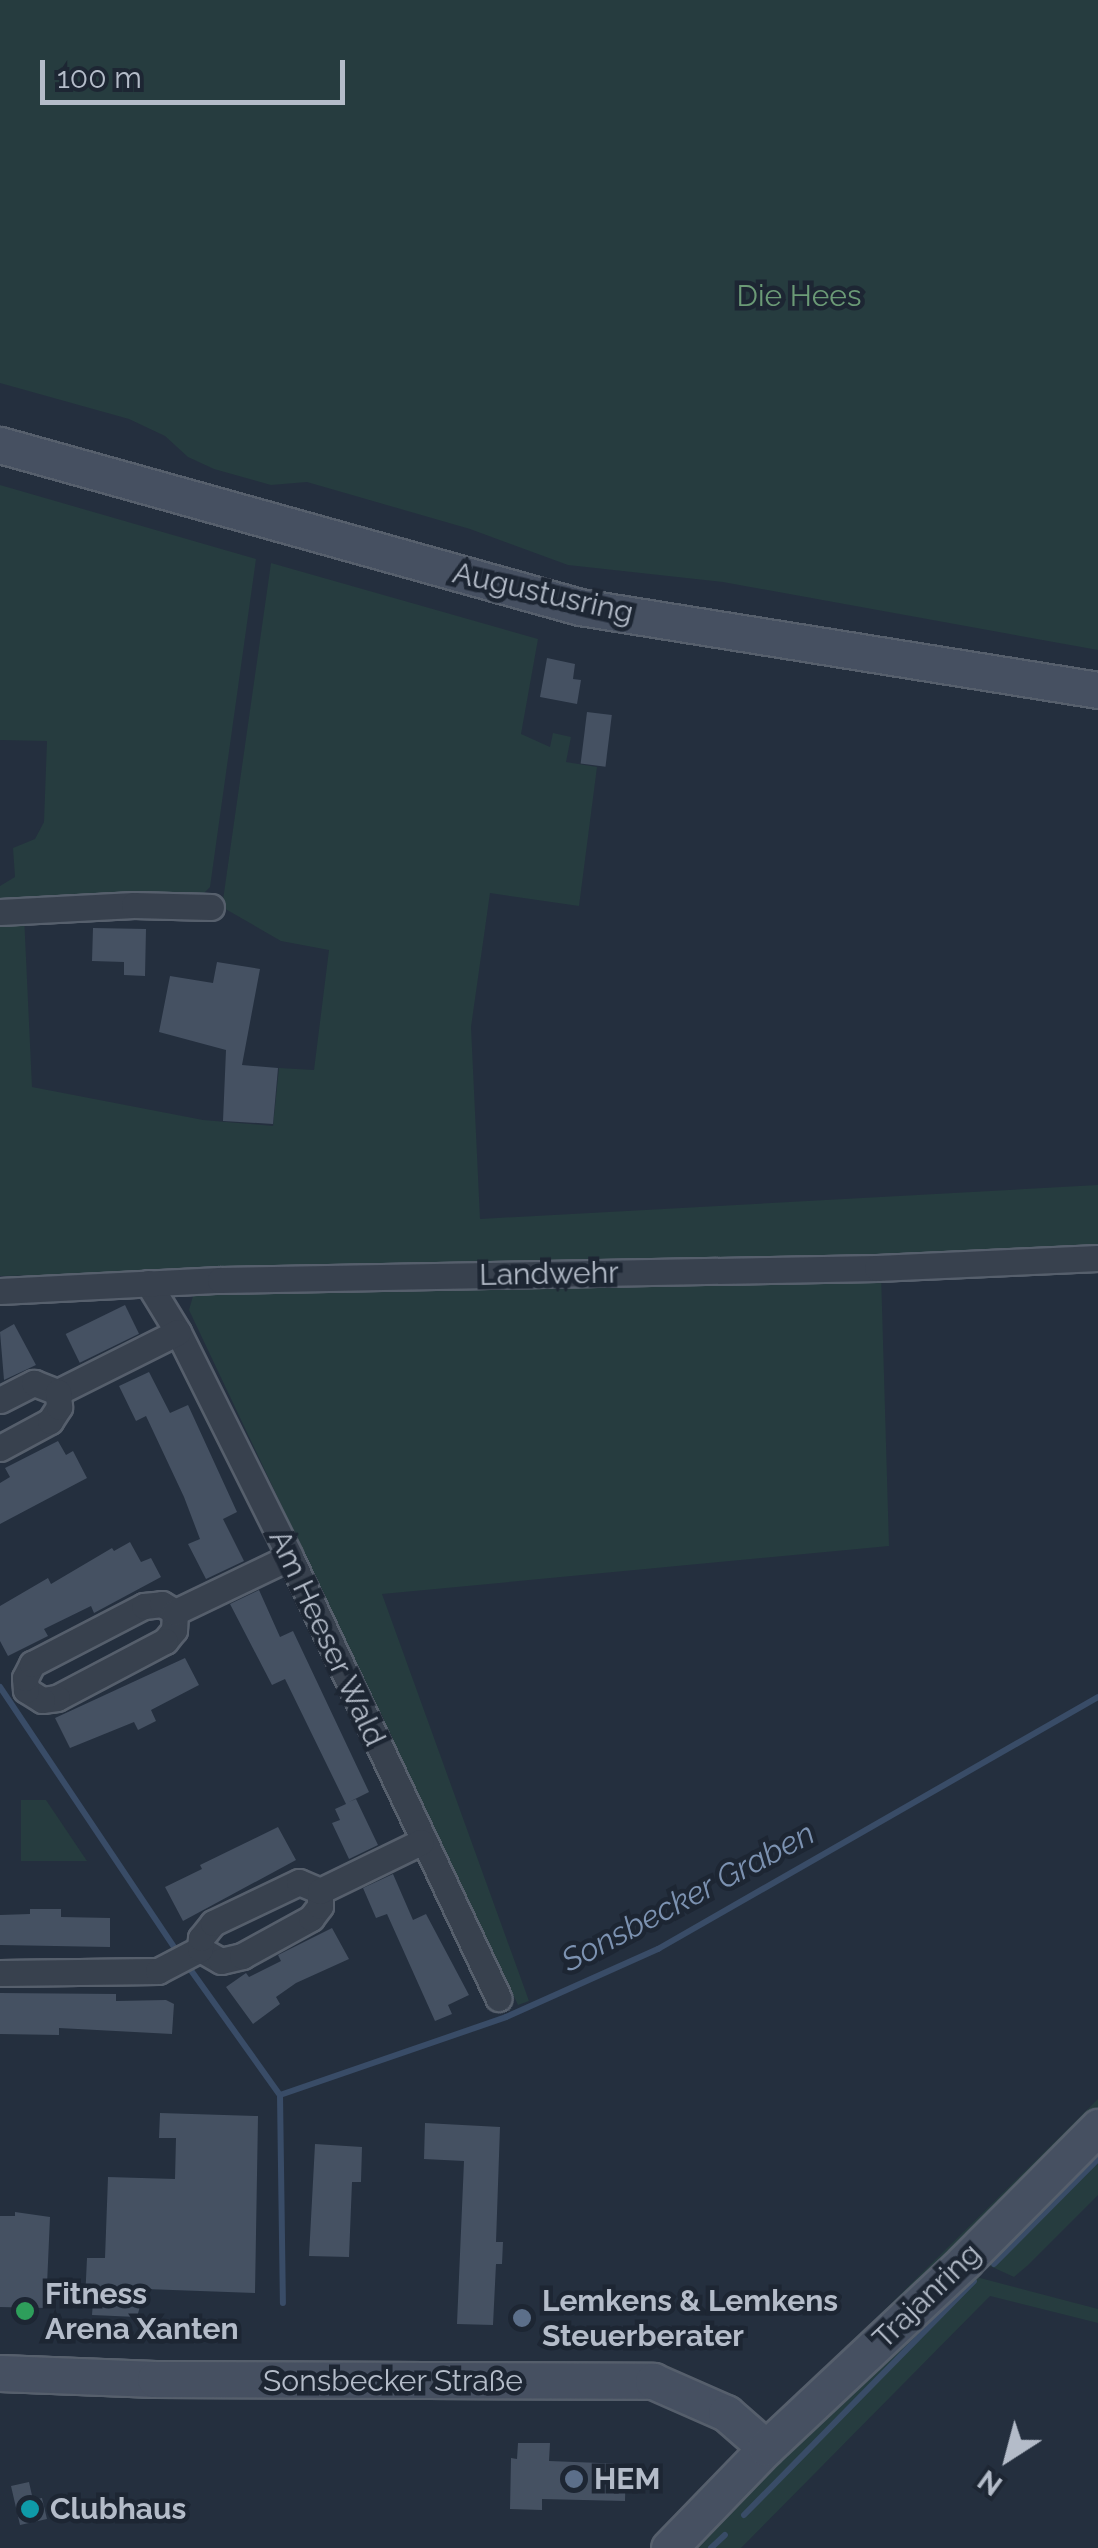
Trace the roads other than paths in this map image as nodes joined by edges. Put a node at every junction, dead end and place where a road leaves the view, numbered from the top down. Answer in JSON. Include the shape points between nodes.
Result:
{"nodes":[{"id":1,"x":0,"y":444,"type":"edge"},
{"id":2,"x":1098,"y":690,"type":"edge"},
{"id":3,"x":211,"y":907,"type":"dead end"},
{"id":4,"x":0,"y":912,"type":"edge"},
{"id":5,"x":1098,"y":1258,"type":"edge"},
{"id":6,"x":148,"y":1283,"type":"junction"},
{"id":7,"x":0,"y":1291,"type":"edge"},
{"id":8,"x":178,"y":1332,"type":"junction"},
{"id":9,"x":58,"y":1392,"type":"junction"},
{"id":10,"x":0,"y":1400,"type":"edge"},
{"id":11,"x":0,"y":1448,"type":"edge"},
{"id":12,"x":290,"y":1557,"type":"junction"},
{"id":13,"x":175,"y":1612,"type":"junction"},
{"id":14,"x":420,"y":1842,"type":"junction"},
{"id":15,"x":320,"y":1891,"type":"junction"},
{"id":16,"x":200,"y":1949,"type":"junction"},
{"id":17,"x":0,"y":1972,"type":"edge"},
{"id":18,"x":498,"y":1998,"type":"dead end"},
{"id":19,"x":1098,"y":2127,"type":"edge"},
{"id":20,"x":0,"y":2373,"type":"edge"},
{"id":21,"x":766,"y":2448,"type":"junction"},
{"id":22,"x":669,"y":2548,"type":"edge"}],
"edges":[{"from":1,"to":2,"type":"main road","name":"Augustusring","via":[[580,607]]},
{"from":3,"to":4,"type":"street"},
{"from":5,"to":6,"type":"street","name":"Landwehr"},
{"from":6,"to":7,"type":"street","name":"Landwehr"},
{"from":6,"to":8,"type":"street","name":"Am Heeser Wald"},
{"from":8,"to":9,"type":"street"},
{"from":8,"to":12,"type":"street","name":"Am Heeser Wald"},
{"from":9,"to":10,"type":"street","via":[[34,1383]]},
{"from":9,"to":11,"type":"street","via":[[50,1422]]},
{"from":12,"to":13,"type":"street"},
{"from":12,"to":14,"type":"street","name":"Am Heeser Wald"},
{"from":13,"to":13,"type":"street","via":[[162,1604],[144,1606],[32,1664],[26,1690],[42,1700],[57,1698],[165,1641]]},
{"from":14,"to":15,"type":"street"},
{"from":14,"to":18,"type":"street","name":"Am Heeser Wald"},
{"from":15,"to":16,"type":"street","via":[[298,1882],[213,1923]]},
{"from":15,"to":16,"type":"street","via":[[312,1918],[242,1956],[221,1962]]},
{"from":16,"to":17,"type":"street","via":[[158,1970]]},
{"from":19,"to":21,"type":"main road","name":"Trajanring"},
{"from":20,"to":21,"type":"main road","name":"Sonsbecker Straße","via":[[653,2381],[726,2413]]},
{"from":21,"to":22,"type":"main road","name":"Trajanring"}]}
